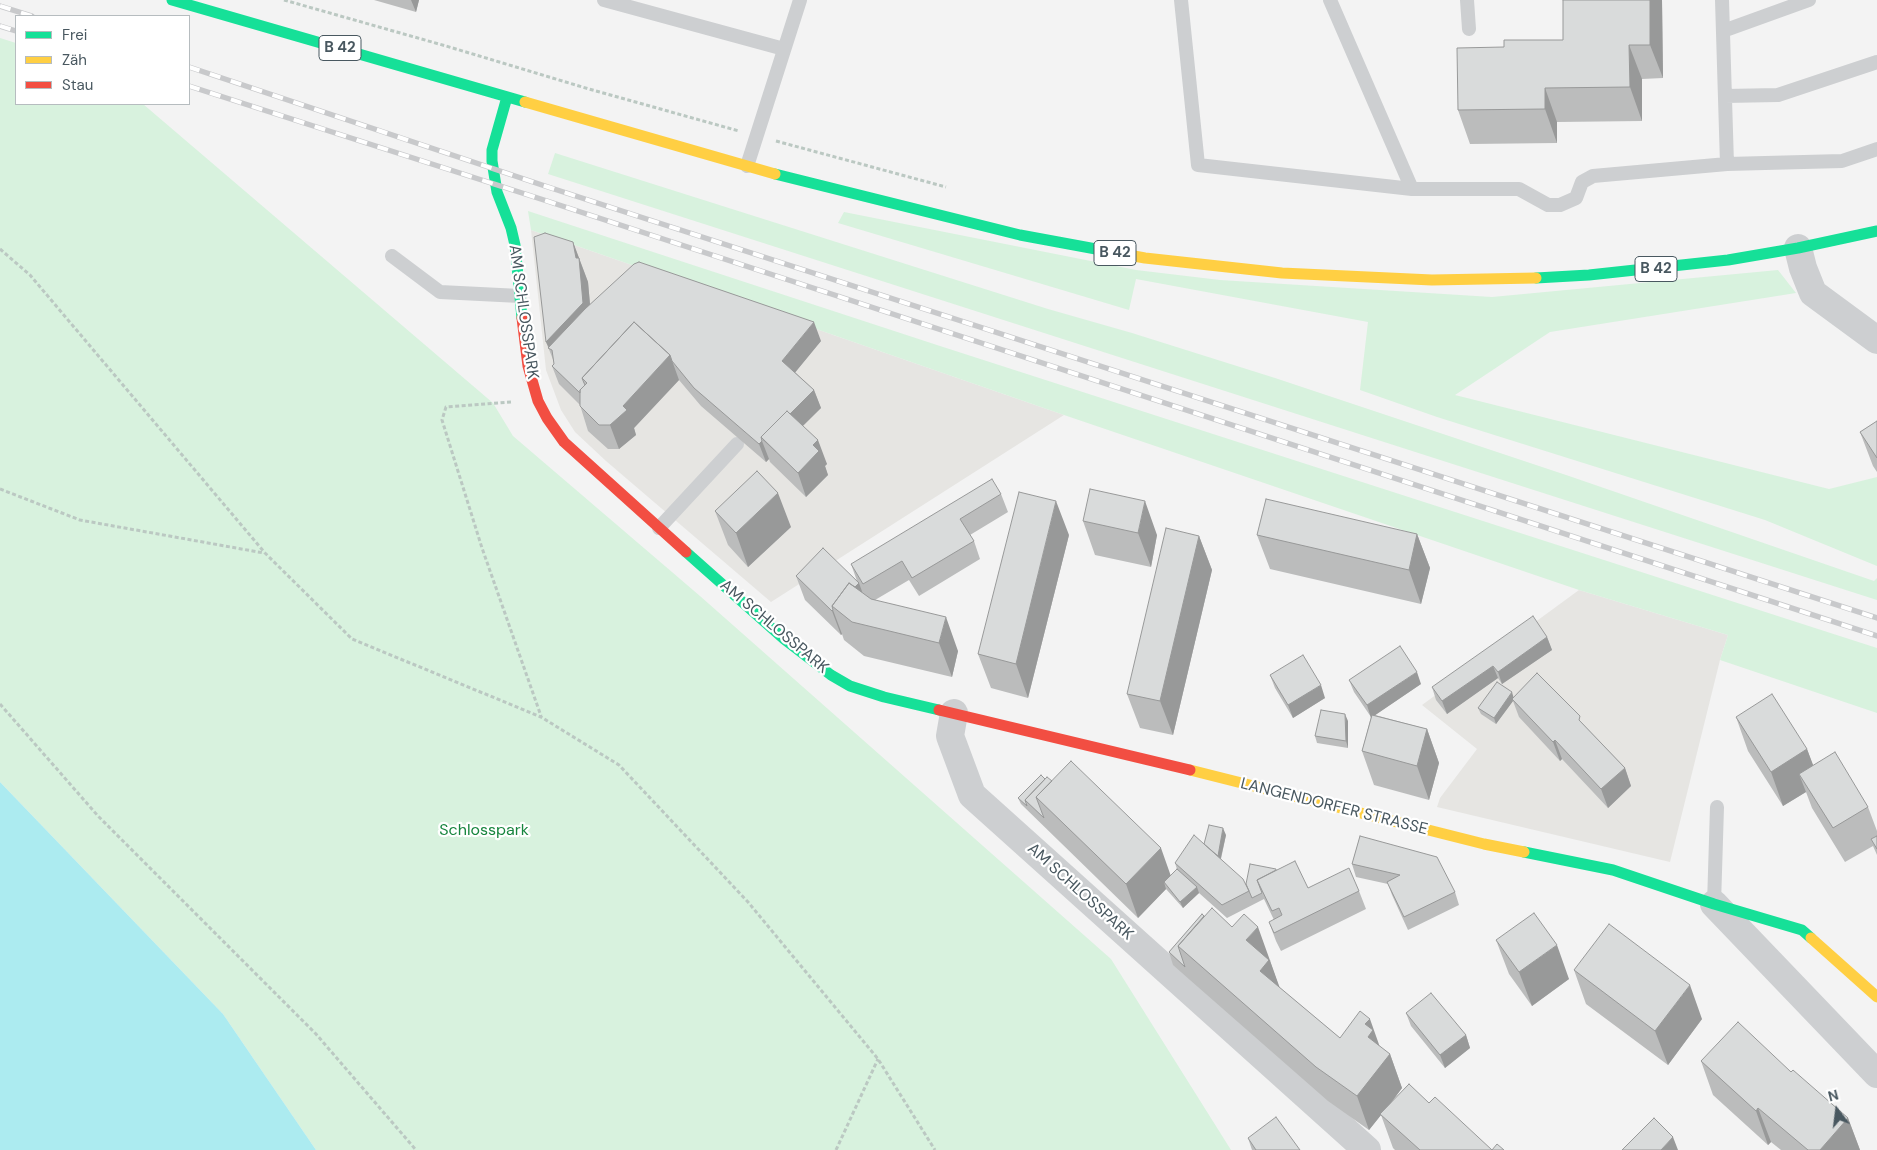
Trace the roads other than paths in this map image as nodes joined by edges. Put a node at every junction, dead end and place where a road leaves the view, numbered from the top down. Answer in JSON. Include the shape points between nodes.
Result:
{"nodes":[{"id":1,"x":604,"y":0,"type":"edge"},
{"id":2,"x":800,"y":0,"type":"edge"},
{"id":3,"x":1181,"y":0,"type":"edge"},
{"id":4,"x":1330,"y":0,"type":"edge"},
{"id":5,"x":1467,"y":0,"type":"edge"},
{"id":6,"x":1722,"y":0,"type":"edge"},
{"id":7,"x":1809,"y":0,"type":"edge"},
{"id":8,"x":178,"y":1,"type":"edge"},
{"id":9,"x":1469,"y":30,"type":"dead end"},
{"id":10,"x":1723,"y":31,"type":"junction"},
{"id":11,"x":784,"y":49,"type":"junction"},
{"id":12,"x":1877,"y":62,"type":"edge"},
{"id":13,"x":1725,"y":96,"type":"junction"},
{"id":14,"x":507,"y":97,"type":"junction"},
{"id":15,"x":1877,"y":149,"type":"edge"},
{"id":16,"x":1727,"y":164,"type":"junction"},
{"id":17,"x":747,"y":166,"type":"junction"},
{"id":18,"x":1412,"y":189,"type":"junction"},
{"id":19,"x":1877,"y":231,"type":"edge"},
{"id":20,"x":1798,"y":248,"type":"junction"},
{"id":21,"x":392,"y":256,"type":"dead end"},
{"id":22,"x":520,"y":296,"type":"junction"},
{"id":23,"x":1877,"y":340,"type":"edge"},
{"id":24,"x":737,"y":444,"type":"edge"},
{"id":25,"x":659,"y":528,"type":"junction"},
{"id":26,"x":954,"y":713,"type":"junction"},
{"id":27,"x":1717,"y":807,"type":"dead end"},
{"id":28,"x":1714,"y":904,"type":"junction"},
{"id":29,"x":1877,"y":997,"type":"edge"},
{"id":30,"x":1877,"y":1074,"type":"edge"},
{"id":31,"x":1367,"y":1150,"type":"edge"}],
"edges":[{"from":1,"to":11,"type":"lane"},
{"from":2,"to":11,"type":"lane"},
{"from":3,"to":18,"type":"lane","via":[[1198,165]]},
{"from":4,"to":18,"type":"lane"},
{"from":5,"to":9,"type":"lane"},
{"from":6,"to":10,"type":"lane"},
{"from":7,"to":10,"type":"lane"},
{"from":8,"to":14,"type":"street","number":"B 42"},
{"from":10,"to":13,"type":"lane"},
{"from":11,"to":17,"type":"lane"},
{"from":12,"to":13,"type":"lane","via":[[1778,96]]},
{"from":13,"to":16,"type":"lane"},
{"from":14,"to":17,"type":"street","number":"B 42"},
{"from":14,"to":22,"type":"street","name":"AM SCHLOSSPARK","via":[[492,150],[492,161],[497,192],[515,246]]},
{"from":15,"to":16,"type":"lane","via":[[1842,161]]},
{"from":16,"to":18,"type":"lane","via":[[1593,176],[1582,182],[1576,198],[1560,206],[1548,205],[1519,189]]},
{"from":17,"to":20,"type":"street","number":"B 42","via":[[805,184],[1020,235],[1145,258],[1282,273],[1432,280],[1510,279],[1658,268]]},
{"from":19,"to":20,"type":"street","number":"B 42"},
{"from":20,"to":23,"type":"street","via":[[1813,293]]},
{"from":21,"to":22,"type":"lane","via":[[440,292]]},
{"from":22,"to":25,"type":"street","name":"AM SCHLOSSPARK","via":[[532,384],[551,424],[564,442]]},
{"from":24,"to":25,"type":"lane"},
{"from":25,"to":26,"type":"street","name":"AM SCHLOSSPARK","via":[[784,639],[832,675],[850,686],[884,697]]},
{"from":26,"to":28,"type":"street","name":"LANGENDORFER STRASSE","via":[[1484,844],[1613,870]]},
{"from":26,"to":31,"type":"street","name":"AM SCHLOSSPARK","via":[[950,736],[972,795]]},
{"from":27,"to":28,"type":"lane"},
{"from":28,"to":29,"type":"street","name":"LANGENDORFER STRASSE","via":[[1802,930]]},
{"from":28,"to":30,"type":"street","name":"LANGENDORFER STRASSE"}]}
